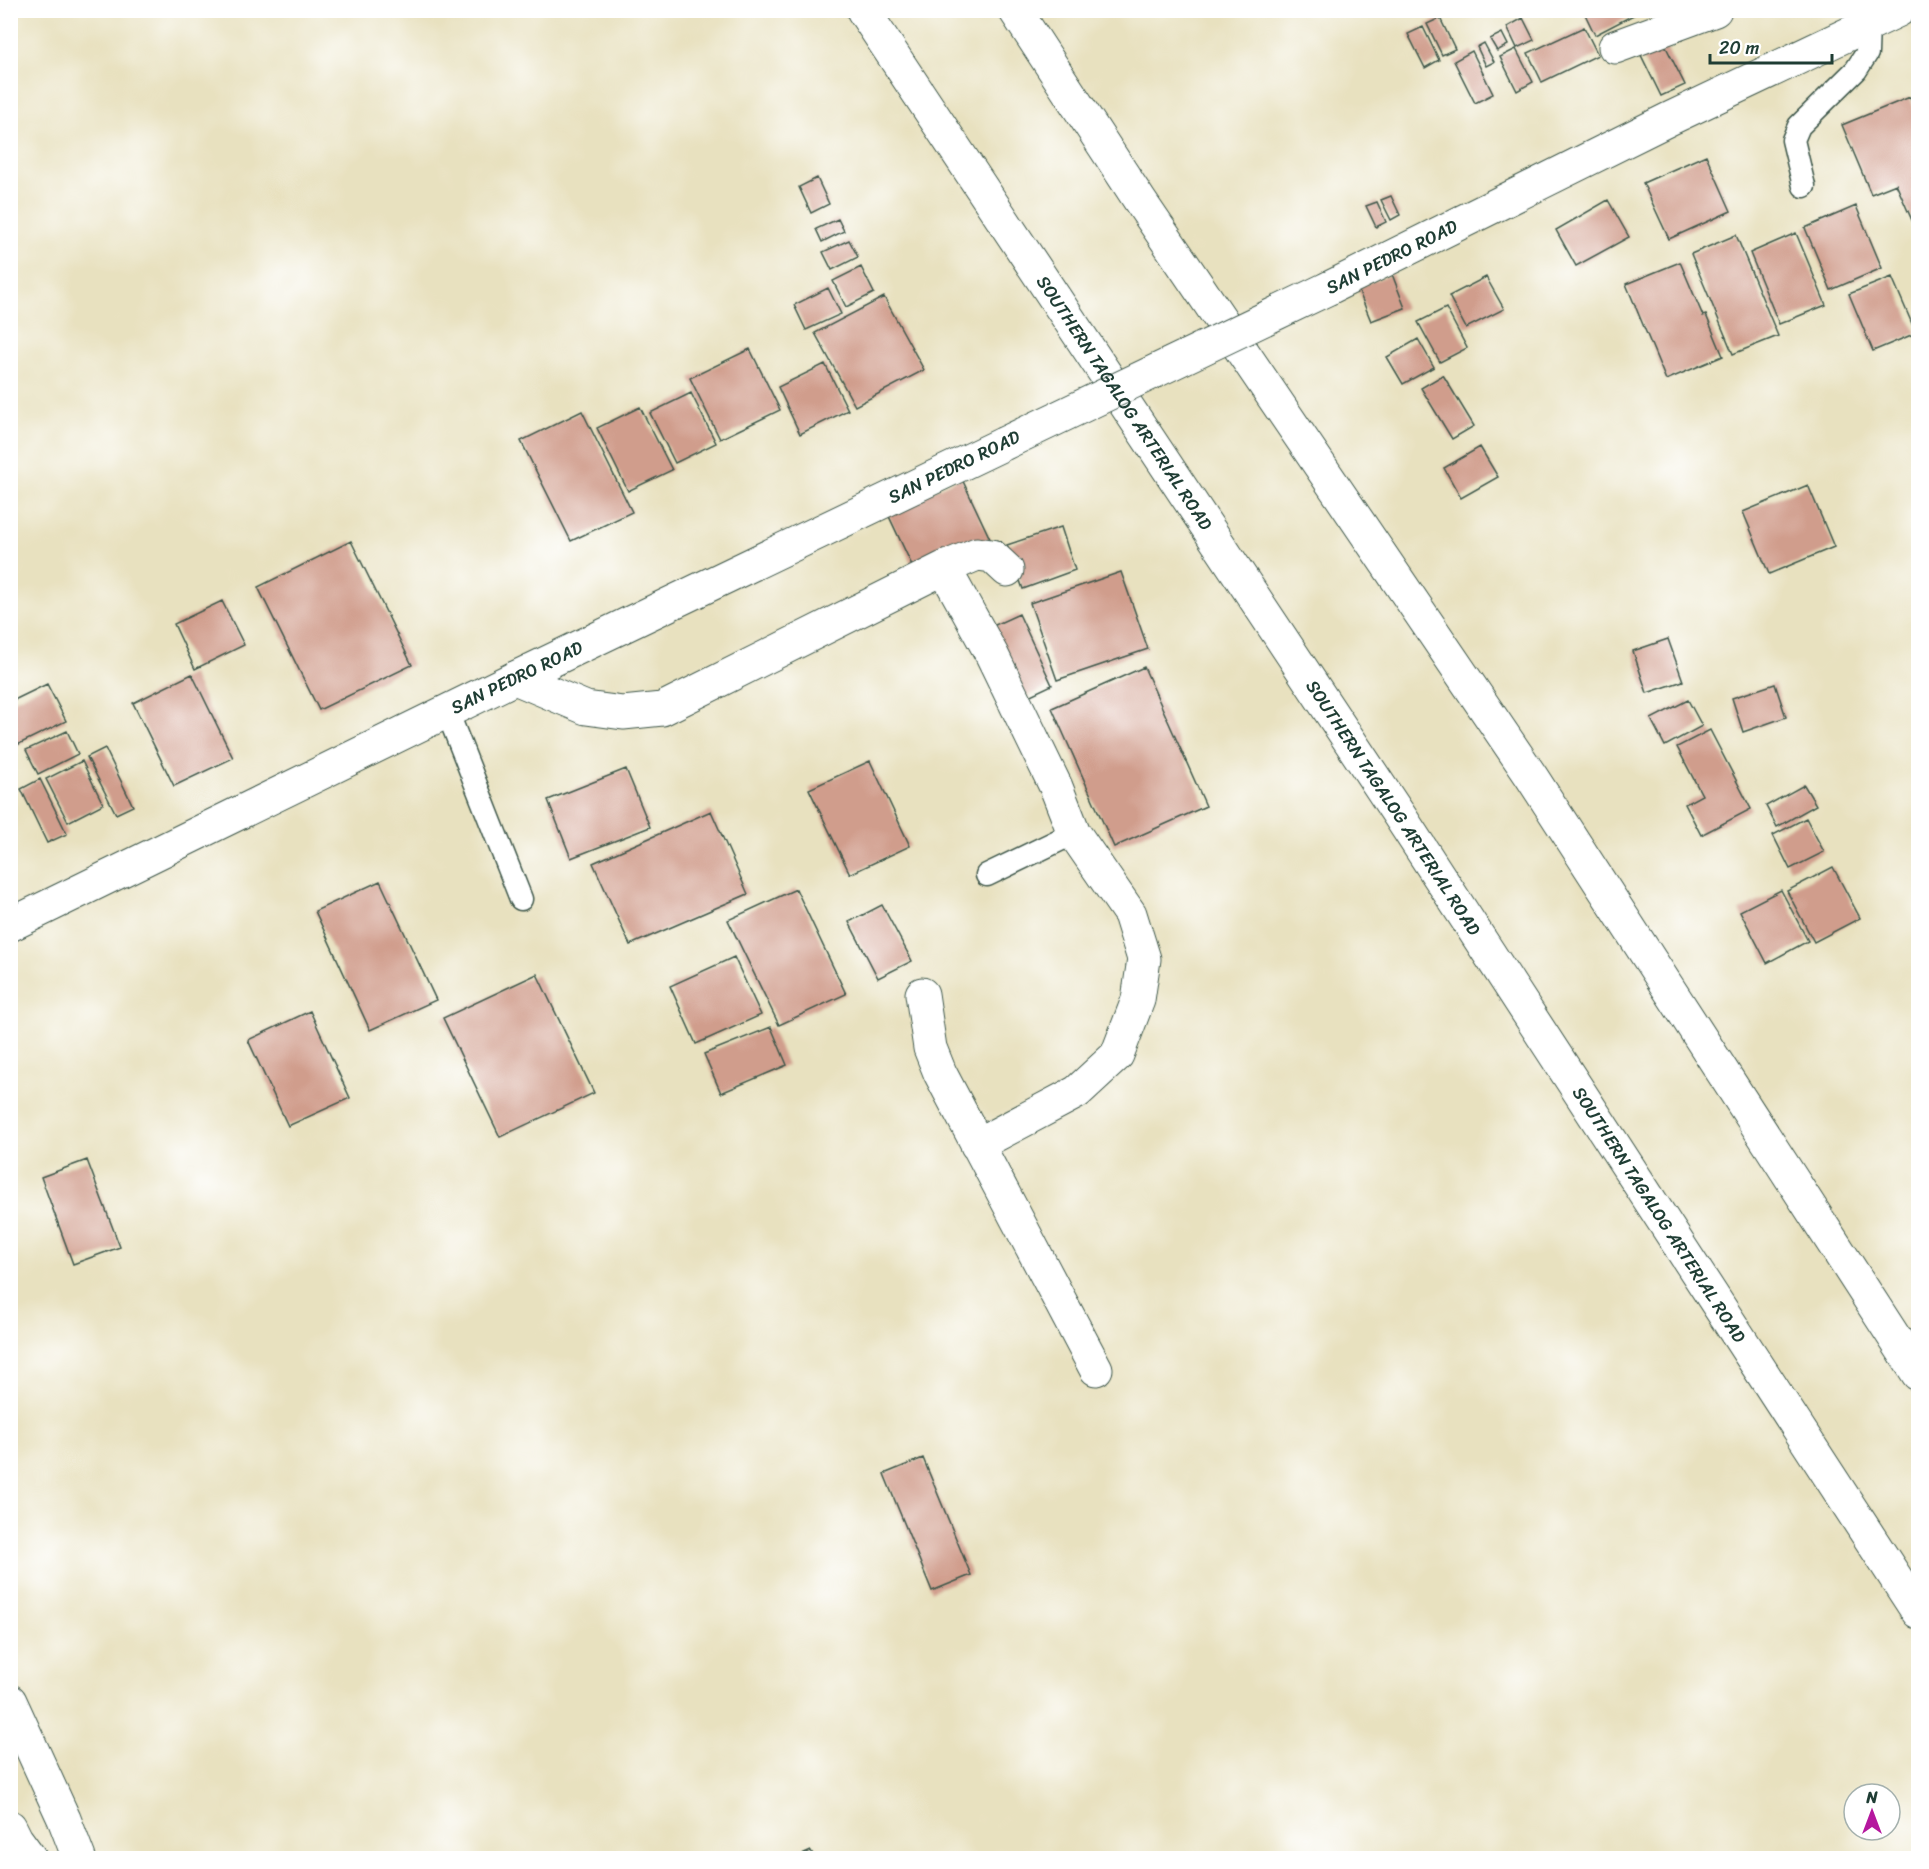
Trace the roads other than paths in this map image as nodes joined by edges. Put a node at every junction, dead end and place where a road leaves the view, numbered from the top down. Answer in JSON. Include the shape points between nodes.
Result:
{"nodes":[{"id":1,"x":863,"y":10,"type":"edge"},
{"id":2,"x":1015,"y":10,"type":"edge"},
{"id":3,"x":1715,"y":10,"type":"edge"},
{"id":4,"x":1899,"y":10,"type":"edge"},
{"id":5,"x":1858,"y":17,"type":"edge"},
{"id":6,"x":1615,"y":47,"type":"dead end"},
{"id":7,"x":1804,"y":186,"type":"dead end"},
{"id":8,"x":944,"y":568,"type":"junction"},
{"id":9,"x":1007,"y":570,"type":"dead end"},
{"id":10,"x":515,"y":678,"type":"junction"},
{"id":11,"x":447,"y":711,"type":"junction"},
{"id":12,"x":1074,"y":833,"type":"junction"},
{"id":13,"x":987,"y":875,"type":"dead end"},
{"id":14,"x":521,"y":899,"type":"dead end"},
{"id":15,"x":10,"y":925,"type":"edge"},
{"id":16,"x":922,"y":994,"type":"dead end"},
{"id":17,"x":977,"y":1145,"type":"junction"},
{"id":18,"x":1096,"y":1369,"type":"dead end"},
{"id":19,"x":1918,"y":1374,"type":"edge"},
{"id":20,"x":1918,"y":1612,"type":"edge"},
{"id":21,"x":10,"y":1701,"type":"edge"},
{"id":22,"x":10,"y":1827,"type":"edge"},
{"id":23,"x":30,"y":1858,"type":"edge"},
{"id":24,"x":79,"y":1858,"type":"edge"}],
"edges":[{"from":1,"to":20,"type":"main road","name":"SOUTHERN TAGALOG ARTERIAL ROAD","via":[[1406,825]]},
{"from":2,"to":19,"type":"main road","via":[[1140,201],[1531,776]]},
{"from":3,"to":6,"type":"main road"},
{"from":4,"to":5,"type":"main road","name":"SAN PEDRO ROAD"},
{"from":5,"to":7,"type":"lane","via":[[1867,53],[1856,70],[1799,126],[1793,140]]},
{"from":5,"to":10,"type":"main road","name":"SAN PEDRO ROAD","bridge":true,"via":[[1669,119],[1329,288]]},
{"from":8,"to":9,"type":"main road","via":[[976,554],[992,556]]},
{"from":8,"to":10,"type":"main road","via":[[662,709],[622,713],[586,708]]},
{"from":8,"to":12,"type":"main road","via":[[992,655]]},
{"from":10,"to":11,"type":"main road","name":"SAN PEDRO ROAD"},
{"from":11,"to":14,"type":"lane"},
{"from":11,"to":15,"type":"main road","name":"SAN PEDRO ROAD"},
{"from":12,"to":13,"type":"lane"},
{"from":12,"to":17,"type":"main road","via":[[1131,914],[1144,959],[1138,1000],[1117,1055],[1077,1092]]},
{"from":16,"to":17,"type":"main road","via":[[930,1048]]},
{"from":17,"to":18,"type":"main road"},
{"from":21,"to":24,"type":"main road"},
{"from":22,"to":23,"type":"main road"}]}
